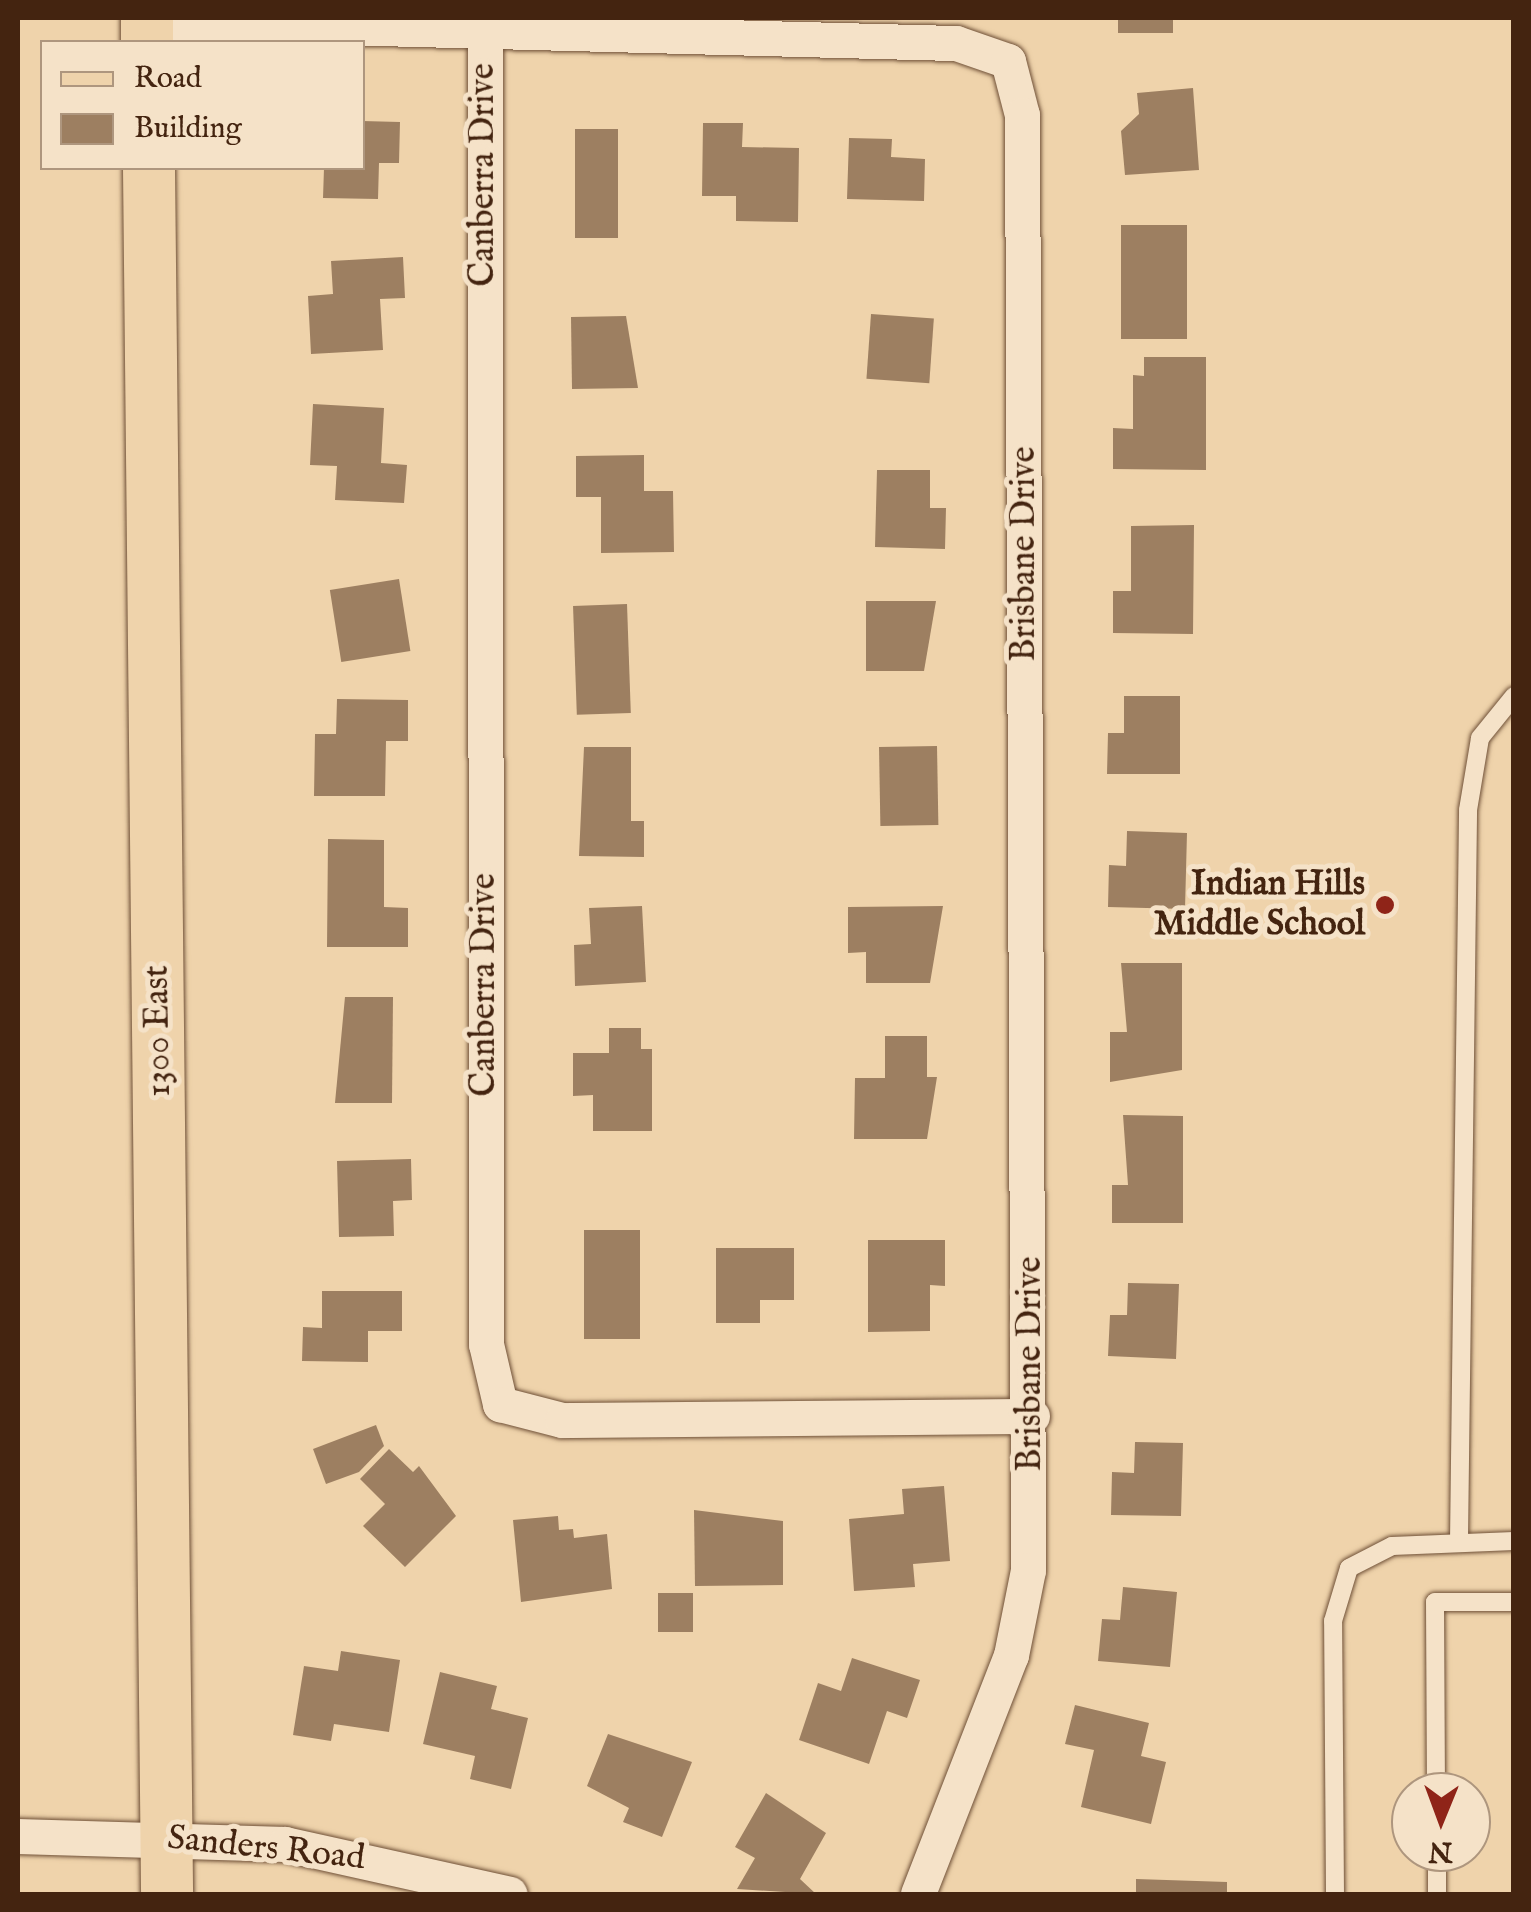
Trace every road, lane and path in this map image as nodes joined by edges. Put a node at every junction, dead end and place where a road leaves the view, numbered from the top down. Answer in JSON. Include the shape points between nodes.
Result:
{"nodes":[{"id":1,"x":147,"y":27,"type":"edge"},
{"id":2,"x":485,"y":31,"type":"junction"},
{"id":3,"x":149,"y":170,"type":"edge"},
{"id":4,"x":1514,"y":696,"type":"edge"},
{"id":5,"x":1032,"y":1416,"type":"junction"},
{"id":6,"x":1458,"y":1540,"type":"junction"},
{"id":7,"x":1514,"y":1542,"type":"edge"},
{"id":8,"x":1514,"y":1602,"type":"edge"},
{"id":9,"x":1436,"y":1772,"type":"edge"},
{"id":10,"x":18,"y":1836,"type":"edge"},
{"id":11,"x":168,"y":1838,"type":"junction"},
{"id":12,"x":167,"y":1894,"type":"edge"},
{"id":13,"x":510,"y":1894,"type":"edge"},
{"id":14,"x":918,"y":1894,"type":"edge"},
{"id":15,"x":1335,"y":1894,"type":"edge"}],
"edges":[{"from":1,"to":2,"type":"street","name":"Brisbane Drive"},
{"from":2,"to":5,"type":"street","name":"Brisbane Drive","via":[[956,43],[1008,61],[1018,87]]},
{"from":2,"to":5,"type":"street","name":"Canberra Drive","via":[[486,1344],[500,1404],[562,1420]]},
{"from":3,"to":11,"type":"main road","name":"1300 East"},
{"from":4,"to":6,"type":"lane","via":[[1480,738],[1468,810]]},
{"from":5,"to":14,"type":"street","name":"Brisbane Drive","via":[[1022,1614]]},
{"from":6,"to":7,"type":"lane"},
{"from":6,"to":15,"type":"lane","via":[[1392,1546],[1349,1568],[1333,1621]]},
{"from":8,"to":9,"type":"lane","via":[[1436,1602]]},
{"from":10,"to":11,"type":"street","name":"Sanders Road"},
{"from":11,"to":12,"type":"main road","name":"1300 East"},
{"from":11,"to":13,"type":"street","name":"Sanders Road","via":[[285,1844]]}]}
